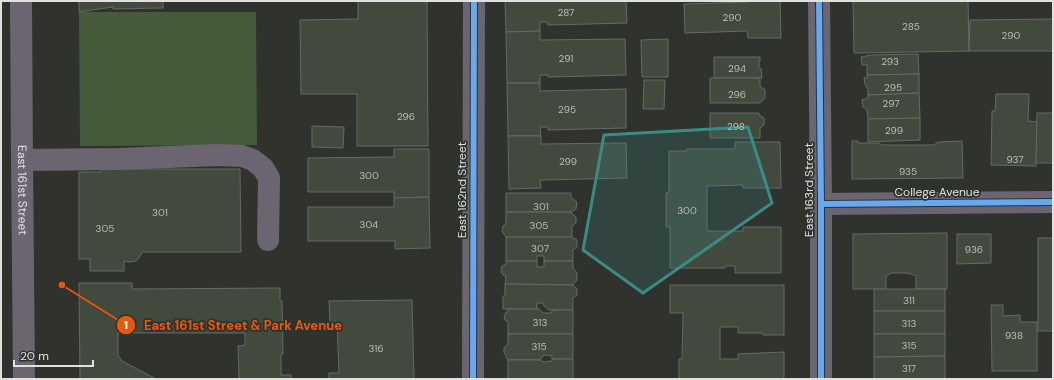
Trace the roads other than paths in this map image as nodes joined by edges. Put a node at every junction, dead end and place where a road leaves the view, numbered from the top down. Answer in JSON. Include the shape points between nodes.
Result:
{"nodes":[{"id":1,"x":21,"y":1,"type":"edge"},
{"id":2,"x":474,"y":1,"type":"edge"},
{"id":3,"x":819,"y":1,"type":"edge"},
{"id":4,"x":22,"y":160,"type":"junction"},
{"id":5,"x":1053,"y":202,"type":"edge"},
{"id":6,"x":821,"y":204,"type":"junction"},
{"id":7,"x":268,"y":240,"type":"dead end"},
{"id":8,"x":24,"y":379,"type":"edge"},
{"id":9,"x":472,"y":379,"type":"edge"},
{"id":10,"x":821,"y":379,"type":"edge"}],
"edges":[{"from":1,"to":4,"type":"main road","name":"East 161st Street"},
{"from":2,"to":9,"type":"street","name":"East 162nd Street"},
{"from":3,"to":6,"type":"street","name":"East 163rd Street"},
{"from":4,"to":7,"type":"street","via":[[242,156],[263,168],[269,178]]},
{"from":4,"to":8,"type":"main road","name":"East 161st Street"},
{"from":5,"to":6,"type":"street","name":"College Avenue"},
{"from":6,"to":10,"type":"street","name":"East 163rd Street"}]}
